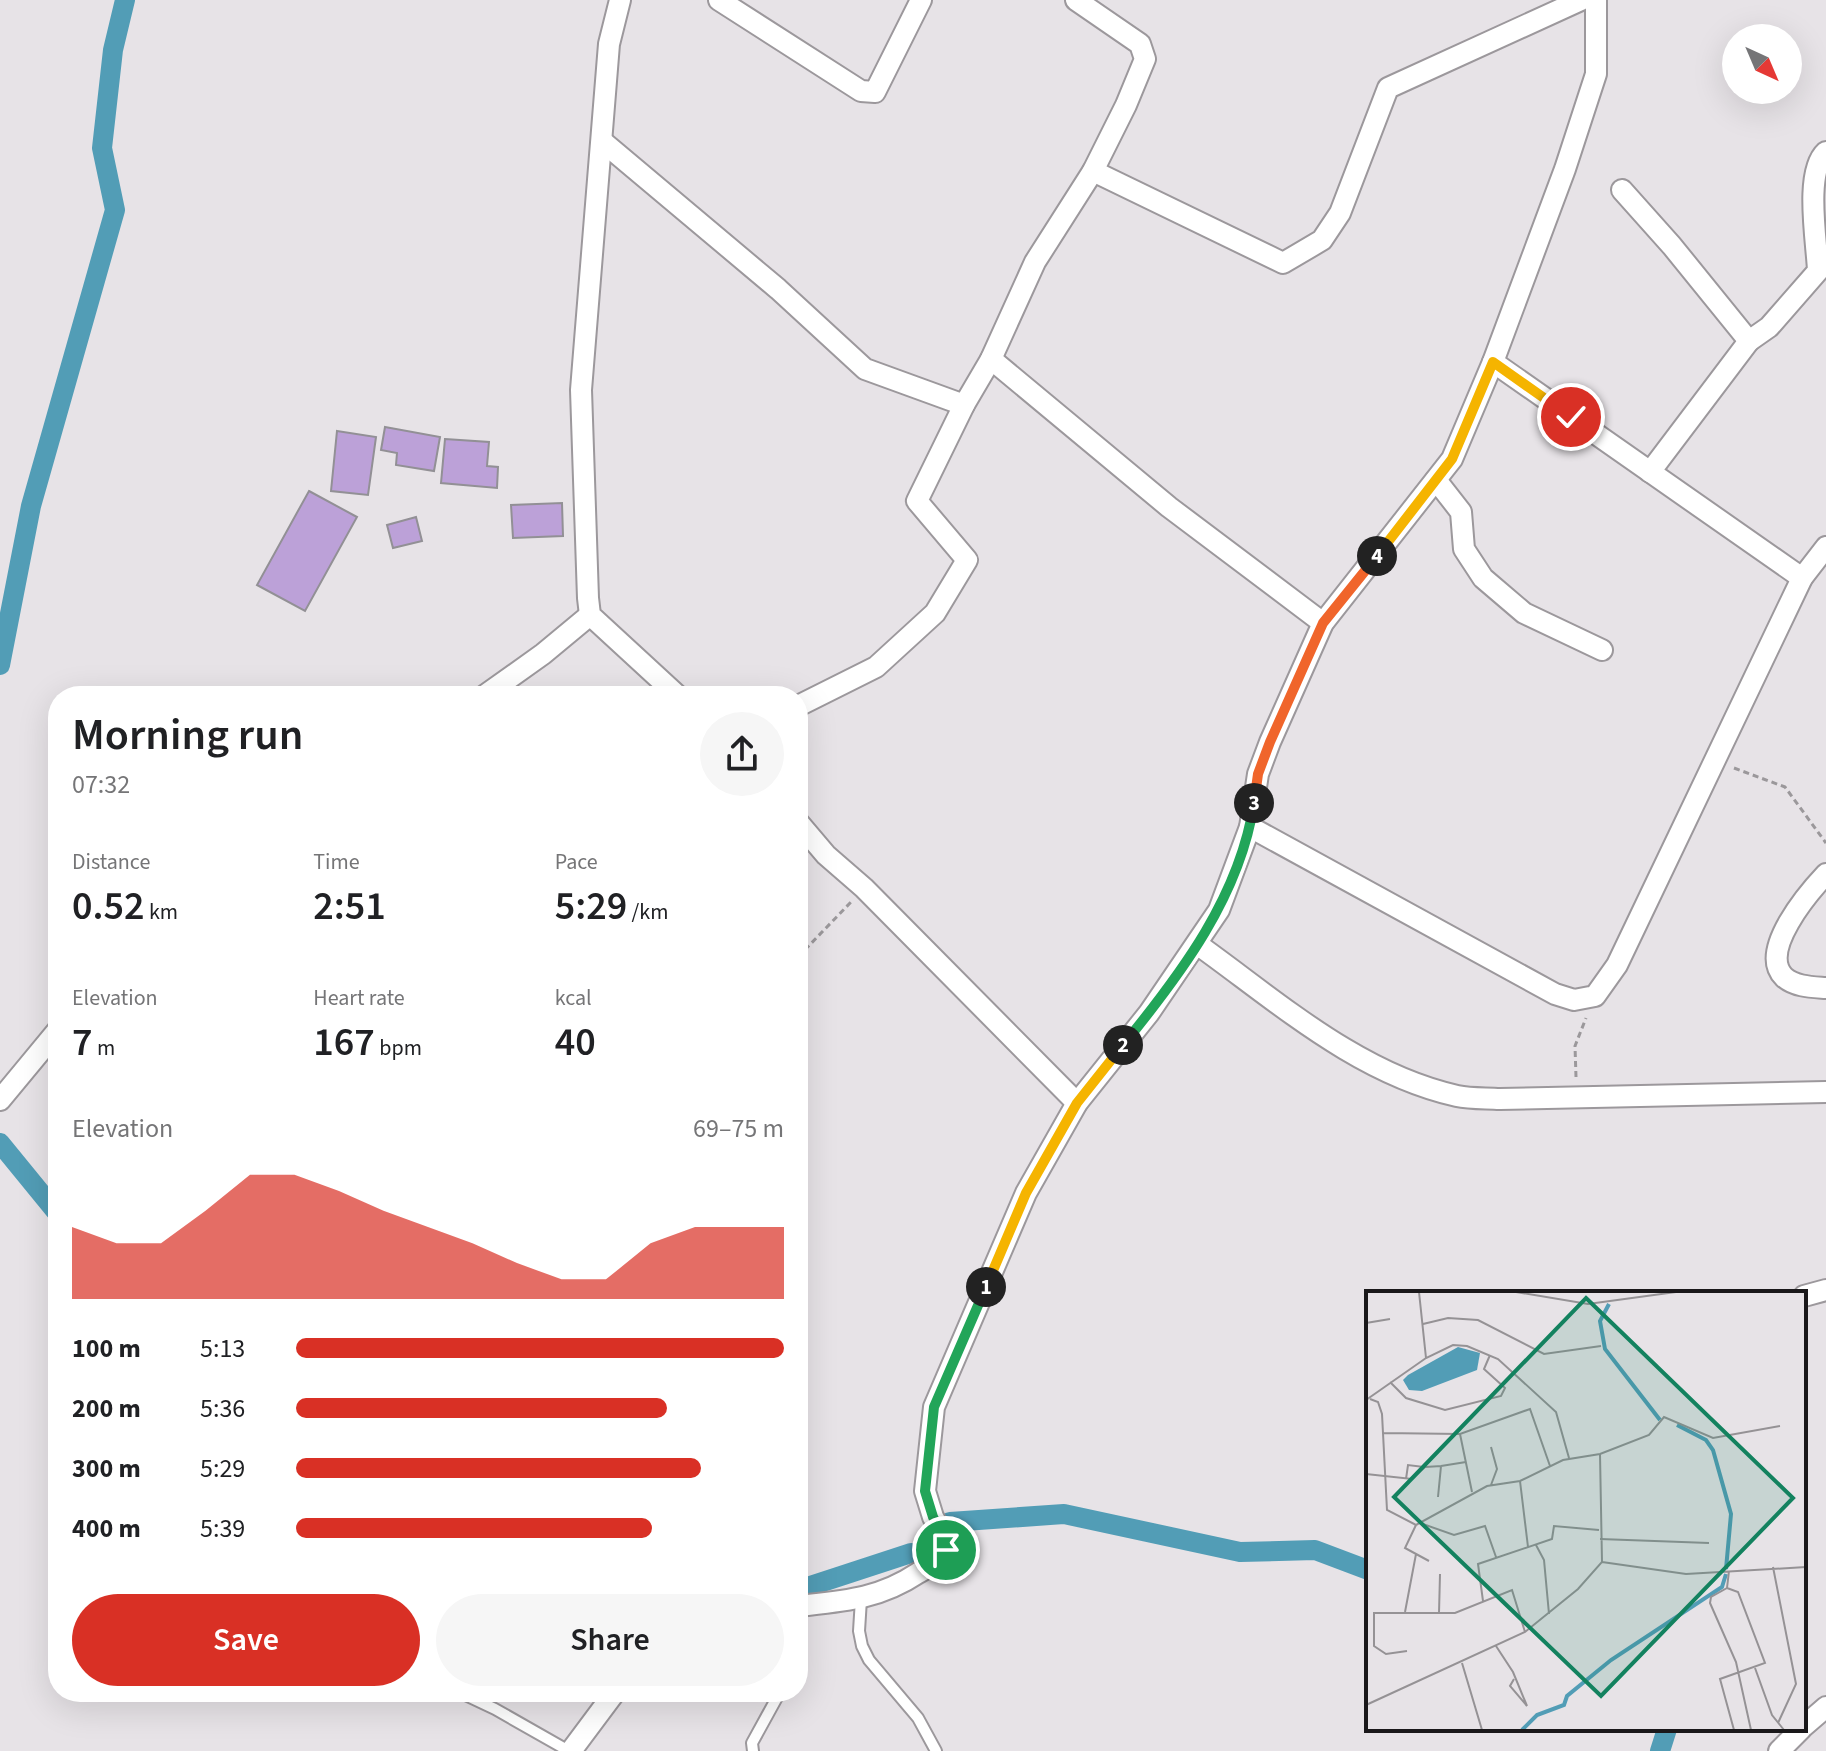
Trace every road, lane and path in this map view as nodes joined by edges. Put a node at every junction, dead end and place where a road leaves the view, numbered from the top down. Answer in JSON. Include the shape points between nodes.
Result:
{"nodes":[{"id":1,"x":620,"y":0,"type":"edge"},
{"id":2,"x":719,"y":0,"type":"edge"},
{"id":3,"x":921,"y":0,"type":"edge"},
{"id":4,"x":1076,"y":0,"type":"edge"},
{"id":5,"x":1581,"y":0,"type":"edge"},
{"id":6,"x":1596,"y":0,"type":"edge"},
{"id":7,"x":603,"y":142,"type":"junction"},
{"id":8,"x":1826,"y":152,"type":"edge"},
{"id":9,"x":1093,"y":171,"type":"junction"},
{"id":10,"x":1622,"y":190,"type":"dead end"},
{"id":11,"x":1822,"y":268,"type":"edge"},
{"id":12,"x":1749,"y":341,"type":"junction"},
{"id":13,"x":991,"y":359,"type":"junction"},
{"id":14,"x":1493,"y":362,"type":"junction"},
{"id":15,"x":964,"y":405,"type":"junction"},
{"id":16,"x":1650,"y":472,"type":"junction"},
{"id":17,"x":1436,"y":480,"type":"junction"},
{"id":18,"x":1826,"y":547,"type":"edge"},
{"id":19,"x":1802,"y":578,"type":"junction"},
{"id":20,"x":590,"y":615,"type":"junction"},
{"id":21,"x":1323,"y":623,"type":"junction"},
{"id":22,"x":1602,"y":650,"type":"dead end"},
{"id":23,"x":498,"y":686,"type":"edge"},
{"id":24,"x":667,"y":686,"type":"edge"},
{"id":25,"x":808,"y":701,"type":"edge"},
{"id":26,"x":1712,"y":760,"type":"junction"},
{"id":27,"x":1250,"y":827,"type":"junction"},
{"id":28,"x":808,"y":834,"type":"edge"},
{"id":29,"x":1826,"y":843,"type":"edge"},
{"id":30,"x":1826,"y":874,"type":"edge"},
{"id":31,"x":864,"y":888,"type":"junction"},
{"id":32,"x":1197,"y":944,"type":"junction"},
{"id":33,"x":808,"y":947,"type":"edge"},
{"id":34,"x":1826,"y":988,"type":"edge"},
{"id":35,"x":1595,"y":996,"type":"junction"},
{"id":36,"x":48,"y":1042,"type":"edge"},
{"id":37,"x":1826,"y":1092,"type":"edge"},
{"id":38,"x":1577,"y":1098,"type":"junction"},
{"id":39,"x":0,"y":1100,"type":"edge"},
{"id":40,"x":1077,"y":1103,"type":"junction"},
{"id":41,"x":1826,"y":1290,"type":"edge"},
{"id":42,"x":1806,"y":1295,"type":"edge"},
{"id":43,"x":861,"y":1599,"type":"junction"},
{"id":44,"x":808,"y":1605,"type":"edge"},
{"id":45,"x":480,"y":1702,"type":"edge"},
{"id":46,"x":607,"y":1702,"type":"edge"},
{"id":47,"x":775,"y":1702,"type":"edge"},
{"id":48,"x":1826,"y":1707,"type":"edge"},
{"id":49,"x":1806,"y":1724,"type":"edge"},
{"id":50,"x":1799,"y":1731,"type":"edge"},
{"id":51,"x":570,"y":1751,"type":"edge"},
{"id":52,"x":753,"y":1751,"type":"edge"},
{"id":53,"x":936,"y":1751,"type":"edge"},
{"id":54,"x":1779,"y":1751,"type":"edge"}],
"edges":[{"from":1,"to":7,"type":"street","via":[[609,44]]},
{"from":2,"to":3,"type":"street","via":[[861,91],[875,92]]},
{"from":4,"to":9,"type":"street","via":[[1140,44],[1145,59]]},
{"from":5,"to":9,"type":"street","via":[[1388,88],[1340,213],[1322,240],[1283,263]]},
{"from":6,"to":14,"type":"street","via":[[1596,74]]},
{"from":7,"to":15,"type":"street","via":[[865,369]]},
{"from":7,"to":20,"type":"street","via":[[581,390]]},
{"from":8,"to":11,"type":"street","via":[[1813,185]]},
{"from":9,"to":13,"type":"street","via":[[1035,262]]},
{"from":10,"to":12,"type":"street"},
{"from":11,"to":12,"type":"street","via":[[1769,327]]},
{"from":12,"to":16,"type":"street"},
{"from":13,"to":15,"type":"street"},
{"from":13,"to":21,"type":"street","via":[[1169,507]]},
{"from":14,"to":16,"type":"street"},
{"from":14,"to":17,"type":"street","via":[[1452,459]]},
{"from":15,"to":25,"type":"street","via":[[917,501],[967,560],[964,570],[935,613],[876,667]]},
{"from":16,"to":19,"type":"street"},
{"from":17,"to":21,"type":"street"},
{"from":17,"to":22,"type":"street","via":[[1461,512],[1464,549],[1483,578],[1524,613]]},
{"from":18,"to":19,"type":"street"},
{"from":19,"to":26,"type":"street"},
{"from":20,"to":23,"type":"street"},
{"from":20,"to":24,"type":"street"},
{"from":21,"to":27,"type":"street","via":[[1262,763]]},
{"from":26,"to":29,"type":"path","via":[[1785,787]]},
{"from":26,"to":35,"type":"street","via":[[1617,965]]},
{"from":27,"to":32,"type":"street","via":[[1219,910]]},
{"from":27,"to":35,"type":"street","via":[[1555,994],[1574,1000]]},
{"from":28,"to":31,"type":"street"},
{"from":30,"to":34,"type":"street","via":[[1784,930],[1778,965],[1784,977],[1802,986]]},
{"from":31,"to":33,"type":"path"},
{"from":31,"to":40,"type":"street"},
{"from":32,"to":38,"type":"street","via":[[1352,1054],[1385,1071],[1461,1097]]},
{"from":32,"to":40,"type":"street"},
{"from":35,"to":38,"type":"path","via":[[1575,1046]]},
{"from":36,"to":39,"type":"street"},
{"from":37,"to":38,"type":"street"},
{"from":40,"to":43,"type":"street","via":[[1026,1193],[934,1407],[925,1491],[948,1543],[946,1550],[897,1588]]},
{"from":41,"to":42,"type":"street"},
{"from":43,"to":44,"type":"street"},
{"from":43,"to":53,"type":"lane","via":[[862,1646],[918,1718]]},
{"from":45,"to":51,"type":"lane"},
{"from":46,"to":51,"type":"street"},
{"from":47,"to":52,"type":"lane","via":[[752,1743]]},
{"from":48,"to":49,"type":"street"},
{"from":50,"to":54,"type":"street"}]}
